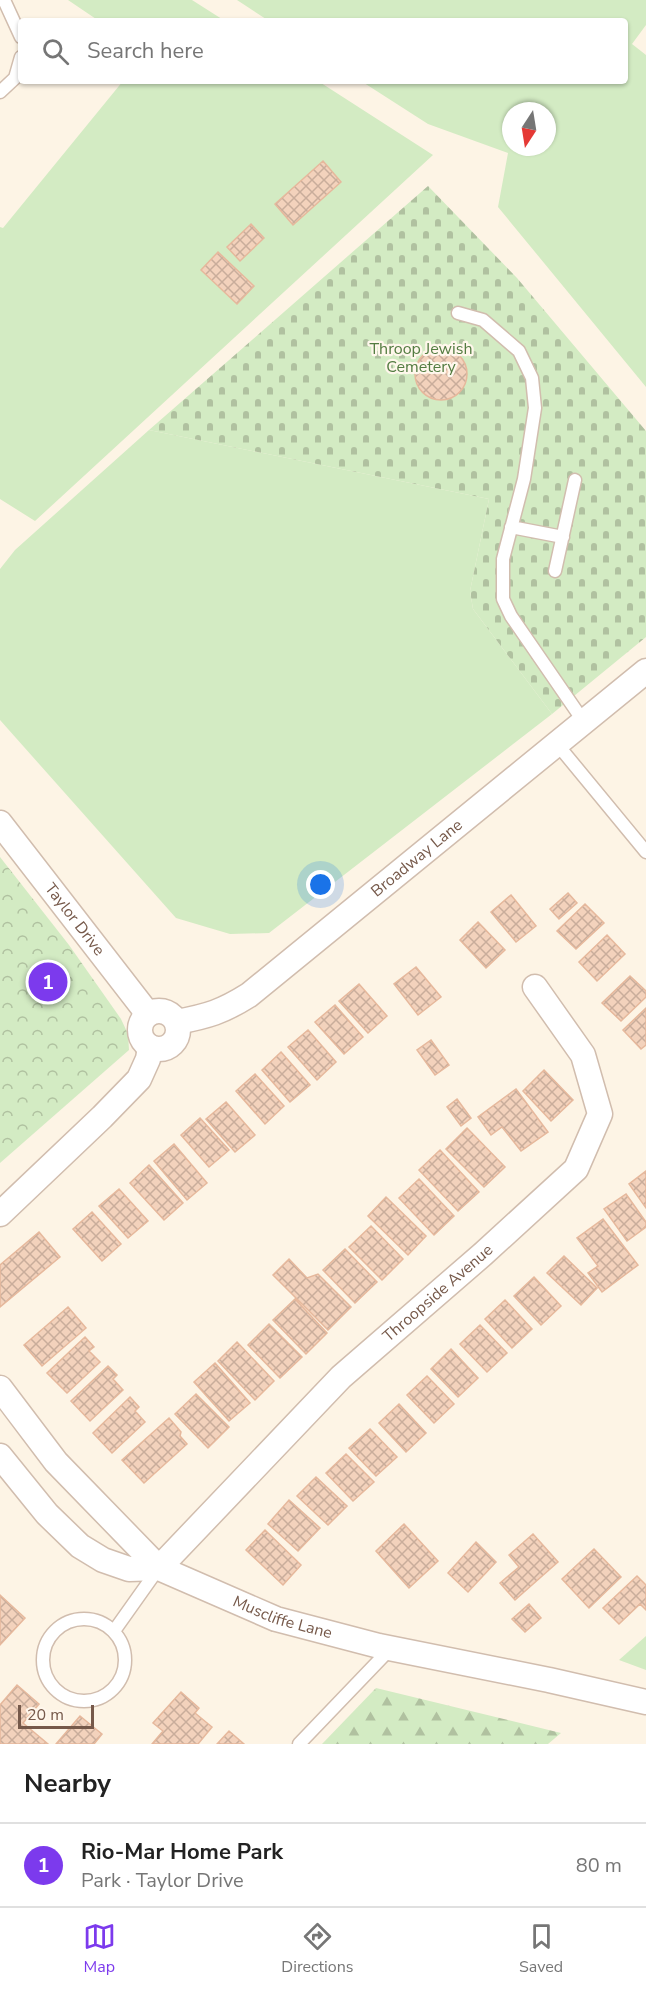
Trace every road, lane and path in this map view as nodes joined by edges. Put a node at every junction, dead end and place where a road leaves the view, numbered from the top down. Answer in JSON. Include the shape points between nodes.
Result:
{"nodes":[{"id":1,"x":4,"y":0,"type":"edge"},
{"id":2,"x":18,"y":30,"type":"edge"},
{"id":3,"x":18,"y":68,"type":"edge"},
{"id":4,"x":0,"y":92,"type":"edge"},
{"id":5,"x":458,"y":313,"type":"dead end"},
{"id":6,"x":575,"y":480,"type":"dead end"},
{"id":7,"x":512,"y":527,"type":"junction"},
{"id":8,"x":562,"y":537,"type":"junction"},
{"id":9,"x":555,"y":571,"type":"dead end"},
{"id":10,"x":646,"y":671,"type":"edge"},
{"id":11,"x":584,"y":722,"type":"junction"},
{"id":12,"x":557,"y":744,"type":"junction"},
{"id":13,"x":0,"y":823,"type":"edge"},
{"id":14,"x":646,"y":852,"type":"edge"},
{"id":15,"x":535,"y":987,"type":"dead end"},
{"id":16,"x":148,"y":1014,"type":"junction"},
{"id":17,"x":177,"y":1022,"type":"junction"},
{"id":18,"x":150,"y":1047,"type":"junction"},
{"id":19,"x":0,"y":1214,"type":"edge"},
{"id":20,"x":0,"y":1388,"type":"edge"},
{"id":21,"x":0,"y":1456,"type":"edge"},
{"id":22,"x":159,"y":1568,"type":"junction"},
{"id":23,"x":114,"y":1631,"type":"junction"},
{"id":24,"x":391,"y":1648,"type":"junction"},
{"id":25,"x":646,"y":1702,"type":"edge"},
{"id":26,"x":299,"y":1744,"type":"edge"}],
"edges":[{"from":1,"to":2,"type":"lane"},
{"from":3,"to":4,"type":"lane","via":[[15,78]]},
{"from":5,"to":7,"type":"lane","via":[[483,320],[519,351],[532,378],[535,408]]},
{"from":6,"to":8,"type":"lane"},
{"from":7,"to":8,"type":"lane"},
{"from":7,"to":11,"type":"lane","via":[[503,559],[503,600]]},
{"from":8,"to":9,"type":"lane"},
{"from":10,"to":11,"type":"street","name":"Broadway Lane"},
{"from":11,"to":12,"type":"street","name":"Broadway Lane"},
{"from":12,"to":14,"type":"lane"},
{"from":12,"to":17,"type":"street","name":"Broadway Lane","via":[[249,995],[228,1009]]},
{"from":13,"to":16,"type":"street","name":"Taylor Drive"},
{"from":15,"to":22,"type":"street","name":"Throopside Avenue","via":[[583,1055],[600,1114],[576,1169],[341,1377]]},
{"from":16,"to":17,"type":"street","via":[[164,1011]]},
{"from":16,"to":18,"type":"street","via":[[140,1031]]},
{"from":17,"to":18,"type":"street","via":[[178,1034],[172,1044],[162,1050]]},
{"from":18,"to":19,"type":"street","via":[[139,1079]]},
{"from":20,"to":22,"type":"street","name":"Muscliffe Lane","via":[[56,1462]]},
{"from":21,"to":22,"type":"street","via":[[47,1514],[80,1546],[129,1569]]},
{"from":22,"to":23,"type":"lane"},
{"from":22,"to":24,"type":"street","name":"Muscliffe Lane","via":[[276,1619]]},
{"from":23,"to":23,"type":"lane","via":[[125,1654],[125,1668],[112,1690],[87,1701],[74,1700],[51,1686],[42,1659],[51,1633],[62,1624],[89,1618]]},
{"from":24,"to":25,"type":"street","name":"Muscliffe Lane"},
{"from":24,"to":26,"type":"lane"}]}
